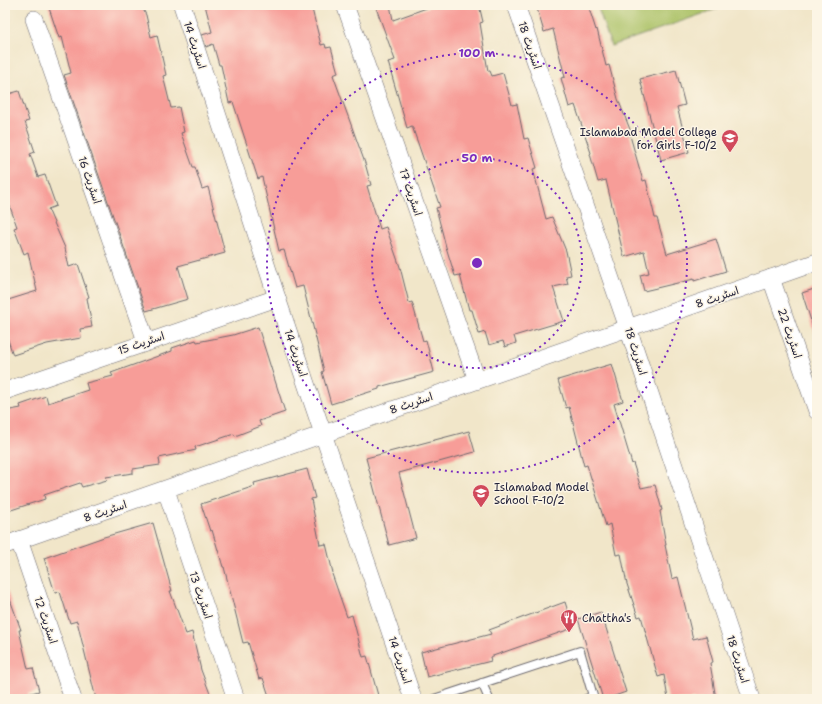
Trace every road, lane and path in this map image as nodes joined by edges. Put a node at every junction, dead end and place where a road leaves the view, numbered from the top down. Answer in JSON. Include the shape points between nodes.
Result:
{"nodes":[{"id":1,"x":182,"y":5,"type":"edge"},
{"id":2,"x":345,"y":5,"type":"edge"},
{"id":3,"x":516,"y":5,"type":"edge"},
{"id":4,"x":34,"y":19,"type":"dead end"},
{"id":5,"x":817,"y":262,"type":"edge"},
{"id":6,"x":771,"y":278,"type":"junction"},
{"id":7,"x":277,"y":298,"type":"junction"},
{"id":8,"x":628,"y":328,"type":"junction"},
{"id":9,"x":146,"y":341,"type":"junction"},
{"id":10,"x":477,"y":380,"type":"junction"},
{"id":11,"x":5,"y":391,"type":"edge"},
{"id":12,"x":817,"y":411,"type":"edge"},
{"id":13,"x":323,"y":433,"type":"junction"},
{"id":14,"x":166,"y":490,"type":"junction"},
{"id":15,"x":12,"y":543,"type":"edge"},
{"id":16,"x":482,"y":683,"type":"junction"},
{"id":17,"x":73,"y":699,"type":"edge"},
{"id":18,"x":236,"y":699,"type":"edge"},
{"id":19,"x":413,"y":699,"type":"edge"},
{"id":20,"x":434,"y":699,"type":"edge"},
{"id":21,"x":489,"y":699,"type":"edge"},
{"id":22,"x":586,"y":699,"type":"edge"},
{"id":23,"x":752,"y":699,"type":"edge"}],
"edges":[{"from":1,"to":7,"type":"street","name":"اسٹریٹ 14"},
{"from":2,"to":10,"type":"street","name":"اسٹریٹ 17"},
{"from":3,"to":8,"type":"street","name":"اسٹریٹ 18"},
{"from":4,"to":9,"type":"street","name":"اسٹریٹ 16"},
{"from":5,"to":6,"type":"street","name":"اسٹریٹ 8"},
{"from":6,"to":8,"type":"street","name":"اسٹریٹ 8"},
{"from":6,"to":12,"type":"street","name":"اسٹریٹ 22"},
{"from":7,"to":9,"type":"street","name":"اسٹریٹ 15"},
{"from":7,"to":13,"type":"street","name":"اسٹریٹ 14"},
{"from":8,"to":10,"type":"street","name":"اسٹریٹ 8"},
{"from":8,"to":23,"type":"street","name":"اسٹریٹ 18"},
{"from":9,"to":11,"type":"street","name":"اسٹریٹ 15"},
{"from":10,"to":13,"type":"street","name":"اسٹریٹ 8"},
{"from":13,"to":14,"type":"street","name":"اسٹریٹ 8"},
{"from":13,"to":19,"type":"street","name":"اسٹریٹ 14"},
{"from":14,"to":15,"type":"street","name":"اسٹریٹ 8"},
{"from":14,"to":18,"type":"street","name":"اسٹریٹ 13"},
{"from":15,"to":17,"type":"street","name":"اسٹریٹ 12"},
{"from":16,"to":20,"type":"lane"},
{"from":16,"to":21,"type":"lane"},
{"from":16,"to":22,"type":"lane","via":[[580,650],[593,696]]}]}
